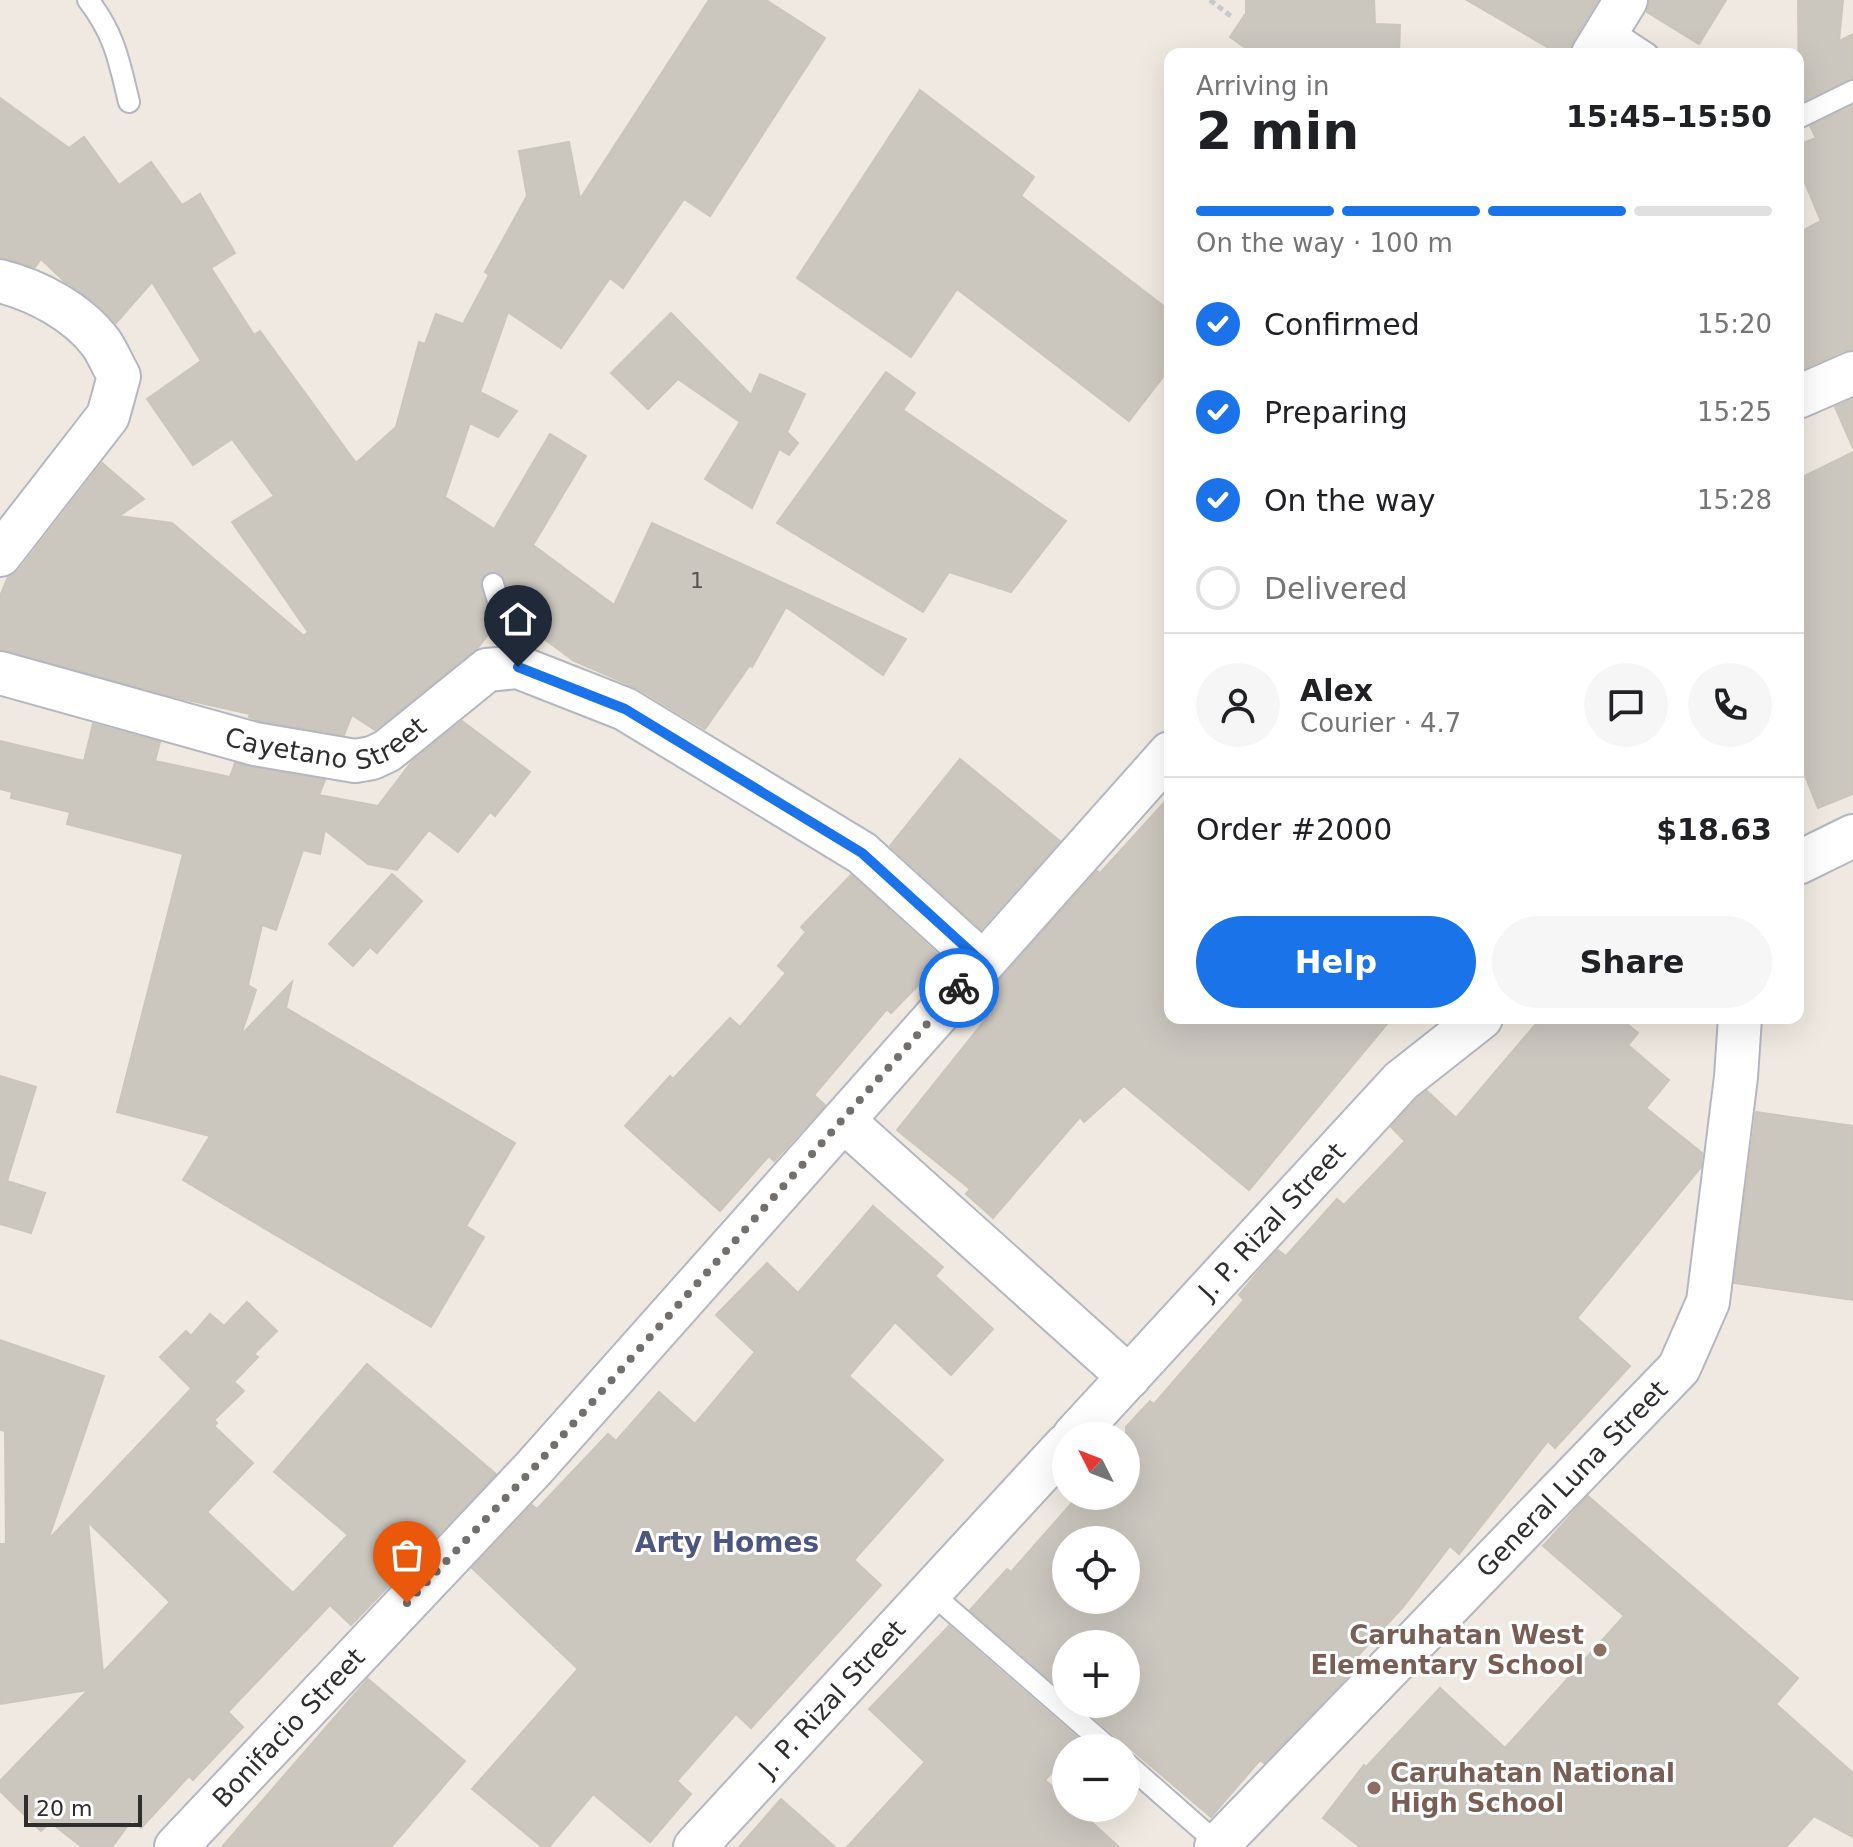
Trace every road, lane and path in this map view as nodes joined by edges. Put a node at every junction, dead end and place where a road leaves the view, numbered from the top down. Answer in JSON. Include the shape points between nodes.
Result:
{"nodes":[{"id":1,"x":88,"y":0,"type":"edge"},
{"id":2,"x":1210,"y":0,"type":"edge"},
{"id":3,"x":1232,"y":17,"type":"dead end"},
{"id":4,"x":1609,"y":28,"type":"edge"},
{"id":5,"x":1639,"y":48,"type":"edge"},
{"id":6,"x":1853,"y":91,"type":"edge"},
{"id":7,"x":129,"y":102,"type":"dead end"},
{"id":8,"x":1804,"y":115,"type":"edge"},
{"id":9,"x":0,"y":281,"type":"edge"},
{"id":10,"x":1853,"y":373,"type":"edge"},
{"id":11,"x":1804,"y":394,"type":"edge"},
{"id":12,"x":0,"y":555,"type":"edge"},
{"id":13,"x":493,"y":584,"type":"dead end"},
{"id":14,"x":518,"y":667,"type":"junction"},
{"id":15,"x":0,"y":673,"type":"edge"},
{"id":16,"x":1164,"y":760,"type":"edge"},
{"id":17,"x":1853,"y":836,"type":"edge"},
{"id":18,"x":1804,"y":860,"type":"edge"},
{"id":19,"x":982,"y":962,"type":"junction"},
{"id":20,"x":1473,"y":1024,"type":"edge"},
{"id":21,"x":1740,"y":1024,"type":"edge"},
{"id":22,"x":844,"y":1121,"type":"junction"},
{"id":23,"x":1129,"y":1377,"type":"junction"},
{"id":24,"x":1087,"y":1422,"type":"edge"},
{"id":25,"x":1052,"y":1460,"type":"edge"},
{"id":26,"x":930,"y":1592,"type":"junction"},
{"id":27,"x":1093,"y":1734,"type":"edge"},
{"id":28,"x":1140,"y":1776,"type":"edge"},
{"id":29,"x":1217,"y":1846,"type":"edge"},
{"id":30,"x":176,"y":1847,"type":"edge"},
{"id":31,"x":695,"y":1847,"type":"edge"}],
"edges":[{"from":1,"to":7,"type":"lane","via":[[115,46]]},
{"from":2,"to":3,"type":"path"},
{"from":4,"to":5,"type":"lane"},
{"from":6,"to":8,"type":"lane"},
{"from":9,"to":12,"type":"street","via":[[22,286],[73,315],[101,342],[119,376],[108,416]]},
{"from":10,"to":11,"type":"street"},
{"from":13,"to":14,"type":"lane"},
{"from":14,"to":15,"type":"street","name":"Cayetano Street","via":[[487,670],[387,751],[355,761],[255,744]]},
{"from":14,"to":19,"type":"street","via":[[625,709],[862,853]]},
{"from":16,"to":19,"type":"street","name":"Bonifacio Street"},
{"from":17,"to":18,"type":"street"},
{"from":19,"to":22,"type":"street","name":"Bonifacio Street"},
{"from":20,"to":23,"type":"street","name":"J. P. Rizal Street","via":[[1401,1081]]},
{"from":21,"to":29,"type":"street","name":"General Luna Street","via":[[1708,1302],[1679,1368]]},
{"from":22,"to":23,"type":"street"},
{"from":22,"to":30,"type":"street","name":"Bonifacio Street","via":[[533,1469]]},
{"from":23,"to":24,"type":"street","name":"J. P. Rizal Street"},
{"from":25,"to":26,"type":"street","name":"J. P. Rizal Street"},
{"from":26,"to":27,"type":"lane"},
{"from":26,"to":31,"type":"street","name":"J. P. Rizal Street"},
{"from":28,"to":29,"type":"lane"}]}
